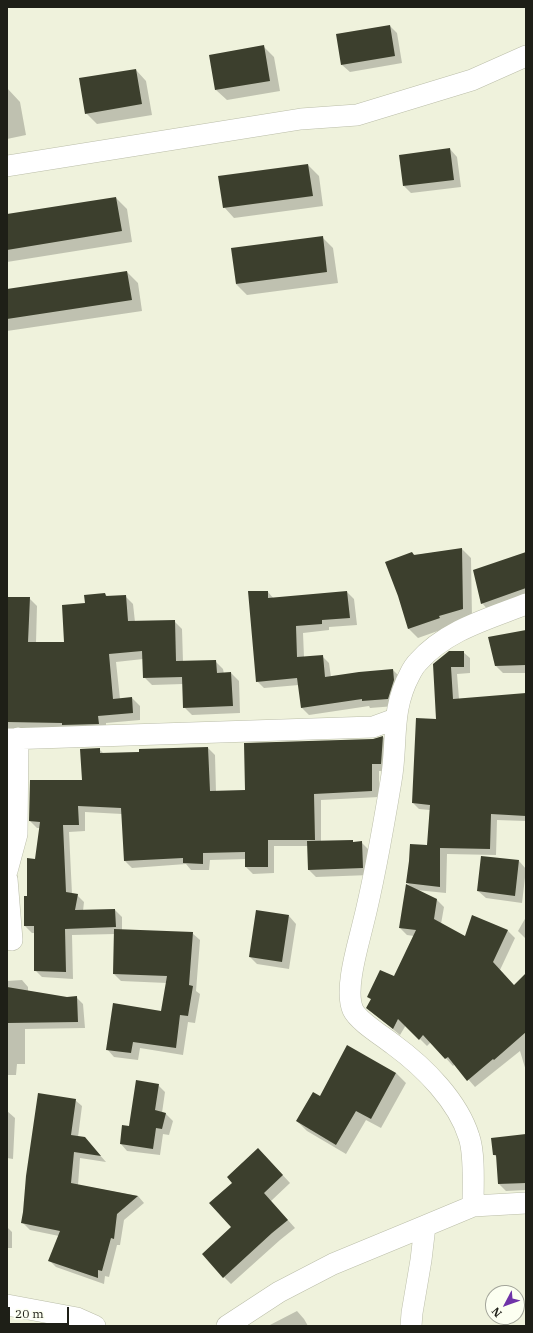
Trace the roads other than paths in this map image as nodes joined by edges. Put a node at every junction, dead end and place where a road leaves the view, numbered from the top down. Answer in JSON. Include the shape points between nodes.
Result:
{"nodes":[{"id":1,"x":526,"y":56,"type":"edge"},
{"id":2,"x":7,"y":166,"type":"edge"},
{"id":3,"x":526,"y":604,"type":"edge"},
{"id":4,"x":395,"y":719,"type":"junction"},
{"id":5,"x":13,"y":739,"type":"edge"},
{"id":6,"x":7,"y":871,"type":"edge"},
{"id":7,"x":7,"y":879,"type":"edge"},
{"id":8,"x":12,"y":940,"type":"dead end"},
{"id":9,"x":526,"y":1203,"type":"edge"},
{"id":10,"x":473,"y":1206,"type":"junction"},
{"id":11,"x":425,"y":1226,"type":"junction"},
{"id":12,"x":7,"y":1305,"type":"edge"},
{"id":13,"x":95,"y":1326,"type":"edge"},
{"id":14,"x":227,"y":1326,"type":"edge"},
{"id":15,"x":411,"y":1326,"type":"edge"}],
"edges":[{"from":1,"to":2,"type":"street","via":[[472,80],[357,115],[301,119]]},
{"from":3,"to":4,"type":"street","via":[[446,637],[417,662],[403,688]]},
{"from":4,"to":5,"type":"street","via":[[373,727]]},
{"from":4,"to":10,"type":"street","via":[[392,778],[376,867],[352,969],[350,995],[353,1010],[363,1022],[409,1056],[430,1077],[463,1122],[470,1138]]},
{"from":5,"to":6,"type":"street","via":[[17,834]]},
{"from":7,"to":8,"type":"street"},
{"from":9,"to":10,"type":"street"},
{"from":10,"to":11,"type":"street"},
{"from":11,"to":14,"type":"street","via":[[333,1264],[279,1292]]},
{"from":11,"to":15,"type":"street"},
{"from":12,"to":13,"type":"street","via":[[77,1318]]}]}
